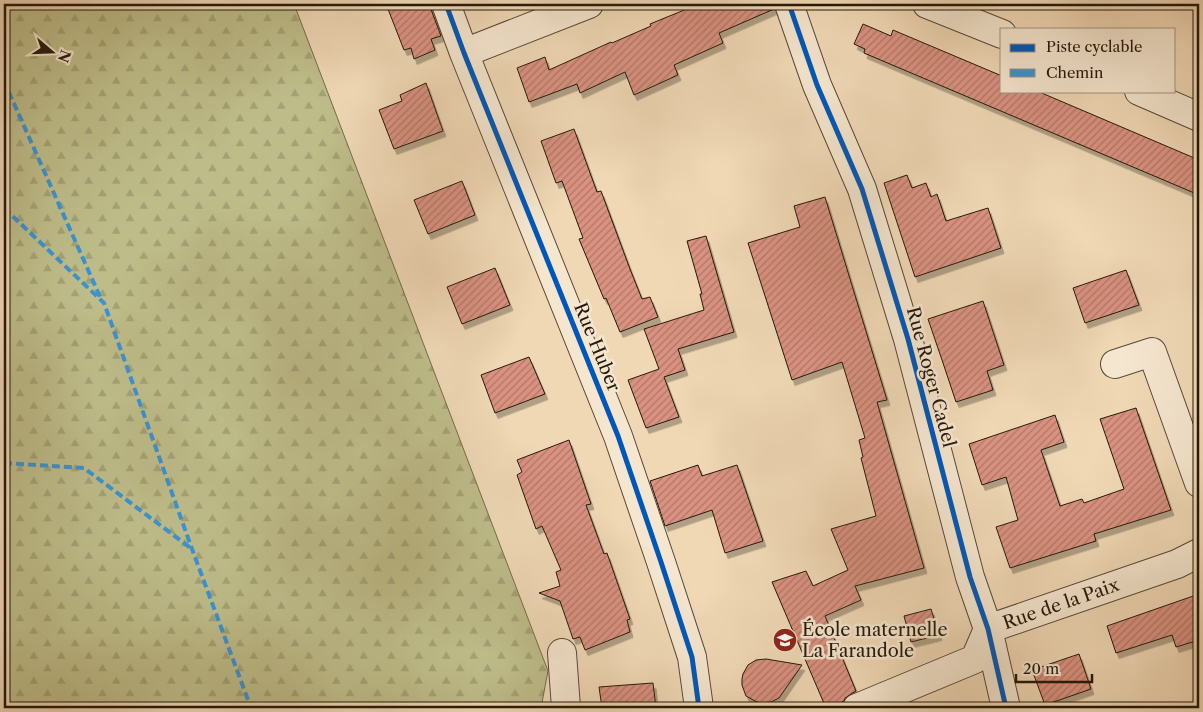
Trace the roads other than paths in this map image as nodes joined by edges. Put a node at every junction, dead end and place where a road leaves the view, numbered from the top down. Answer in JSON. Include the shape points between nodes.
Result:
{"nodes":[{"id":1,"x":446,"y":4,"type":"edge"},
{"id":2,"x":588,"y":4,"type":"edge"},
{"id":3,"x":789,"y":4,"type":"edge"},
{"id":4,"x":927,"y":4,"type":"edge"},
{"id":5,"x":1000,"y":33,"type":"edge"},
{"id":6,"x":464,"y":53,"type":"junction"},
{"id":7,"x":1141,"y":92,"type":"edge"},
{"id":8,"x":1199,"y":117,"type":"edge"},
{"id":9,"x":1115,"y":364,"type":"dead end"},
{"id":10,"x":1199,"y":483,"type":"edge"},
{"id":11,"x":1199,"y":553,"type":"edge"},
{"id":12,"x":988,"y":629,"type":"junction"},
{"id":13,"x":562,"y":653,"type":"dead end"},
{"id":14,"x":566,"y":708,"type":"edge"},
{"id":15,"x":698,"y":708,"type":"edge"},
{"id":16,"x":857,"y":708,"type":"edge"},
{"id":17,"x":1006,"y":708,"type":"edge"}],
"edges":[{"from":1,"to":6,"type":"street","name":"Rue Huber"},
{"from":2,"to":6,"type":"street"},
{"from":3,"to":12,"type":"street","name":"Rue Roger Cadel","via":[[816,85],[862,189],[908,338],[970,577]]},
{"from":4,"to":5,"type":"street"},
{"from":6,"to":15,"type":"street","name":"Rue Huber","via":[[618,436],[692,657]]},
{"from":7,"to":8,"type":"street"},
{"from":9,"to":10,"type":"street","via":[[1152,352]]},
{"from":11,"to":12,"type":"street","name":"Rue de la Paix","via":[[1177,564]]},
{"from":12,"to":16,"type":"street","name":"Rue de la Paix","via":[[975,659]]},
{"from":12,"to":17,"type":"street","name":"Rue Roger Cadel"},
{"from":13,"to":14,"type":"street"}]}
